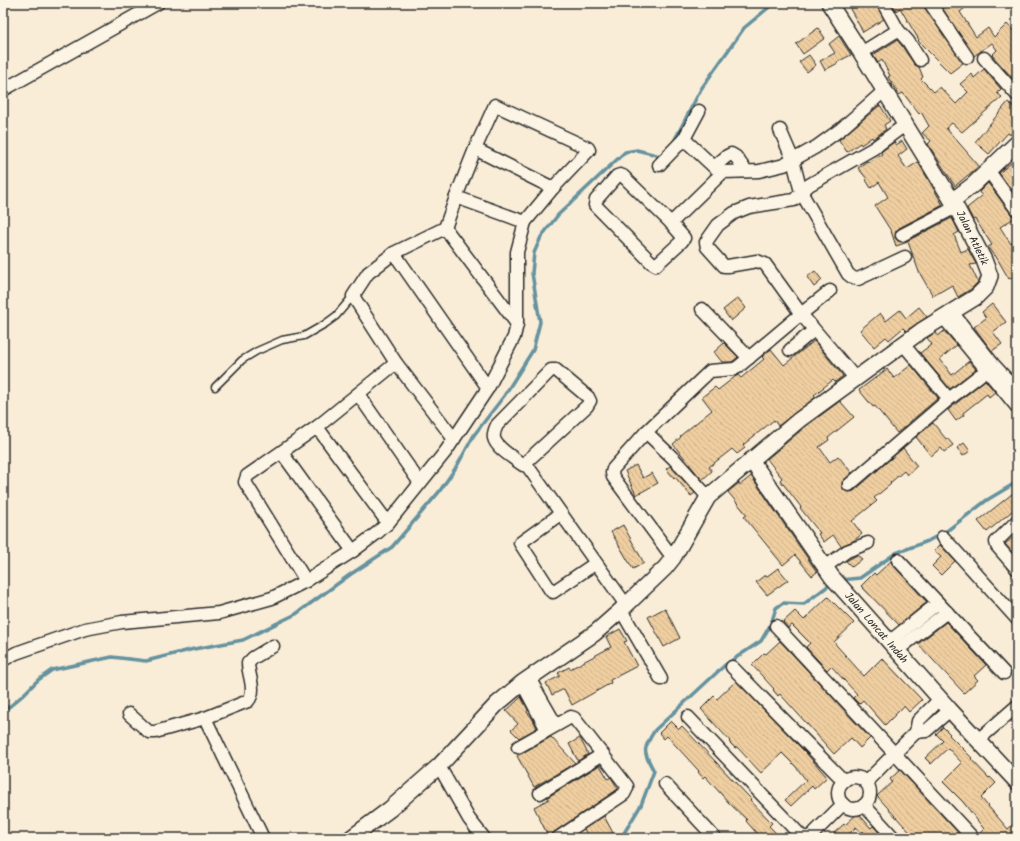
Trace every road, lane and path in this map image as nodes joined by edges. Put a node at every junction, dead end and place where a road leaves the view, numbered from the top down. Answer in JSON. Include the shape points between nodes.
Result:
{"nodes":[{"id":1,"x":158,"y":3,"type":"edge"},
{"id":2,"x":883,"y":3,"type":"edge"},
{"id":3,"x":930,"y":3,"type":"edge"},
{"id":4,"x":833,"y":4,"type":"edge"},
{"id":5,"x":898,"y":30,"type":"junction"},
{"id":6,"x":861,"y":53,"type":"junction"},
{"id":7,"x":967,"y":57,"type":"dead end"},
{"id":8,"x":984,"y":58,"type":"dead end"},
{"id":9,"x":920,"y":60,"type":"dead end"},
{"id":10,"x":3,"y":90,"type":"edge"},
{"id":11,"x":884,"y":91,"type":"junction"},
{"id":12,"x":1017,"y":95,"type":"edge"},
{"id":13,"x":699,"y":111,"type":"dead end"},
{"id":14,"x":906,"y":124,"type":"junction"},
{"id":15,"x":780,"y":130,"type":"dead end"},
{"id":16,"x":684,"y":139,"type":"junction"},
{"id":17,"x":1017,"y":143,"type":"edge"},
{"id":18,"x":475,"y":148,"type":"junction"},
{"id":19,"x":793,"y":160,"type":"junction"},
{"id":20,"x":659,"y":165,"type":"dead end"},
{"id":21,"x":719,"y":169,"type":"junction"},
{"id":22,"x":988,"y":170,"type":"junction"},
{"id":23,"x":746,"y":171,"type":"junction"},
{"id":24,"x":553,"y":188,"type":"junction"},
{"id":25,"x":801,"y":192,"type":"junction"},
{"id":26,"x":456,"y":197,"type":"junction"},
{"id":27,"x":954,"y":204,"type":"junction"},
{"id":28,"x":1017,"y":210,"type":"edge"},
{"id":29,"x":525,"y":222,"type":"junction"},
{"id":30,"x":671,"y":223,"type":"junction"},
{"id":31,"x":445,"y":228,"type":"junction"},
{"id":32,"x":902,"y":235,"type":"dead end"},
{"id":33,"x":394,"y":253,"type":"junction"},
{"id":34,"x":905,"y":257,"type":"dead end"},
{"id":35,"x":830,"y":291,"type":"dead end"},
{"id":36,"x":353,"y":296,"type":"junction"},
{"id":37,"x":702,"y":309,"type":"dead end"},
{"id":38,"x":801,"y":314,"type":"junction"},
{"id":39,"x":947,"y":314,"type":"junction"},
{"id":40,"x":517,"y":324,"type":"junction"},
{"id":41,"x":814,"y":330,"type":"junction"},
{"id":42,"x":903,"y":344,"type":"junction"},
{"id":43,"x":790,"y":350,"type":"dead end"},
{"id":44,"x":749,"y":358,"type":"junction"},
{"id":45,"x":396,"y":363,"type":"junction"},
{"id":46,"x":980,"y":375,"type":"dead end"},
{"id":47,"x":856,"y":379,"type":"junction"},
{"id":48,"x":215,"y":387,"type":"dead end"},
{"id":49,"x":488,"y":388,"type":"junction"},
{"id":50,"x":1017,"y":390,"type":"edge"},
{"id":51,"x":358,"y":394,"type":"junction"},
{"id":52,"x":949,"y":400,"type":"junction"},
{"id":53,"x":1017,"y":407,"type":"edge"},
{"id":54,"x":317,"y":427,"type":"junction"},
{"id":55,"x":646,"y":432,"type":"junction"},
{"id":56,"x":454,"y":439,"type":"junction"},
{"id":57,"x":282,"y":453,"type":"junction"},
{"id":58,"x":751,"y":460,"type":"junction"},
{"id":59,"x":524,"y":464,"type":"junction"},
{"id":60,"x":420,"y":483,"type":"junction"},
{"id":61,"x":849,"y":485,"type":"dead end"},
{"id":62,"x":708,"y":497,"type":"junction"},
{"id":63,"x":559,"y":515,"type":"junction"},
{"id":64,"x":1017,"y":521,"type":"edge"},
{"id":65,"x":388,"y":523,"type":"junction"},
{"id":66,"x":942,"y":537,"type":"dead end"},
{"id":67,"x":868,"y":543,"type":"dead end"},
{"id":68,"x":353,"y":551,"type":"junction"},
{"id":69,"x":673,"y":558,"type":"junction"},
{"id":70,"x":898,"y":560,"type":"dead end"},
{"id":71,"x":593,"y":565,"type":"junction"},
{"id":72,"x":1017,"y":568,"type":"edge"},
{"id":73,"x":832,"y":576,"type":"junction"},
{"id":74,"x":306,"y":581,"type":"junction"},
{"id":75,"x":943,"y":607,"type":"junction"},
{"id":76,"x":624,"y":608,"type":"junction"},
{"id":77,"x":1017,"y":619,"type":"edge"},
{"id":78,"x":776,"y":626,"type":"dead end"},
{"id":79,"x":274,"y":646,"type":"dead end"},
{"id":80,"x":893,"y":646,"type":"junction"},
{"id":81,"x":3,"y":660,"type":"edge"},
{"id":82,"x":732,"y":667,"type":"dead end"},
{"id":83,"x":1004,"y":673,"type":"dead end"},
{"id":84,"x":660,"y":679,"type":"dead end"},
{"id":85,"x":526,"y":681,"type":"junction"},
{"id":86,"x":945,"y":705,"type":"junction"},
{"id":87,"x":1017,"y":706,"type":"edge"},
{"id":88,"x":129,"y":714,"type":"dead end"},
{"id":89,"x":688,"y":717,"type":"dead end"},
{"id":90,"x":205,"y":718,"type":"junction"},
{"id":91,"x":551,"y":728,"type":"junction"},
{"id":92,"x":978,"y":740,"type":"junction"},
{"id":93,"x":518,"y":747,"type":"dead end"},
{"id":94,"x":603,"y":754,"type":"junction"},
{"id":95,"x":895,"y":754,"type":"junction"},
{"id":96,"x":439,"y":766,"type":"junction"},
{"id":97,"x":844,"y":781,"type":"junction"},
{"id":98,"x":866,"y":782,"type":"junction"},
{"id":99,"x":1017,"y":782,"type":"edge"},
{"id":100,"x":664,"y":784,"type":"dead end"},
{"id":101,"x":540,"y":793,"type":"dead end"},
{"id":102,"x":843,"y":804,"type":"junction"},
{"id":103,"x":864,"y":805,"type":"junction"},
{"id":104,"x":263,"y":838,"type":"edge"},
{"id":105,"x":350,"y":838,"type":"edge"},
{"id":106,"x":484,"y":838,"type":"edge"},
{"id":107,"x":558,"y":838,"type":"edge"},
{"id":108,"x":715,"y":838,"type":"edge"},
{"id":109,"x":806,"y":838,"type":"edge"},
{"id":110,"x":894,"y":838,"type":"edge"},
{"id":111,"x":973,"y":838,"type":"edge"}],
"edges":[{"from":1,"to":10,"type":"street"},
{"from":2,"to":5,"type":"street"},
{"from":3,"to":7,"type":"street"},
{"from":4,"to":6,"type":"street","name":"Jalan Atletik"},
{"from":5,"to":6,"type":"street"},
{"from":5,"to":9,"type":"street"},
{"from":6,"to":11,"type":"street","name":"Jalan Atletik"},
{"from":8,"to":12,"type":"street"},
{"from":11,"to":14,"type":"street","name":"Jalan Atletik"},
{"from":11,"to":19,"type":"street","via":[[816,147]]},
{"from":13,"to":16,"type":"street"},
{"from":14,"to":25,"type":"street","via":[[874,148]]},
{"from":14,"to":27,"type":"street","name":"Jalan Atletik"},
{"from":15,"to":19,"type":"street"},
{"from":16,"to":20,"type":"street"},
{"from":16,"to":21,"type":"street"},
{"from":17,"to":22,"type":"street"},
{"from":18,"to":24,"type":"street"},
{"from":18,"to":24,"type":"street","via":[[494,105],[588,148],[588,152]]},
{"from":18,"to":26,"type":"street"},
{"from":19,"to":23,"type":"street","via":[[759,171]]},
{"from":19,"to":25,"type":"street"},
{"from":21,"to":23,"type":"street"},
{"from":21,"to":23,"type":"street","via":[[731,154]]},
{"from":21,"to":30,"type":"street"},
{"from":22,"to":27,"type":"street"},
{"from":22,"to":28,"type":"street"},
{"from":24,"to":29,"type":"street"},
{"from":25,"to":34,"type":"street","via":[[848,274],[854,278],[858,279]]},
{"from":25,"to":38,"type":"street","via":[[791,201],[749,207],[734,213],[718,225],[706,242],[726,266],[757,261],[765,264]]},
{"from":26,"to":29,"type":"street"},
{"from":26,"to":31,"type":"street"},
{"from":27,"to":32,"type":"street"},
{"from":27,"to":39,"type":"street","name":"Jalan Atletik","via":[[990,276],[986,287],[976,297]]},
{"from":29,"to":40,"type":"street","via":[[517,252]]},
{"from":30,"to":30,"type":"street","via":[[620,175],[595,204],[655,265],[684,239]]},
{"from":31,"to":33,"type":"street"},
{"from":31,"to":40,"type":"street"},
{"from":33,"to":36,"type":"street","via":[[368,273]]},
{"from":33,"to":49,"type":"street"},
{"from":35,"to":38,"type":"street"},
{"from":36,"to":45,"type":"street"},
{"from":36,"to":48,"type":"lane","via":[[336,316],[325,324],[304,336],[282,340],[257,351],[242,360]]},
{"from":37,"to":44,"type":"street"},
{"from":38,"to":41,"type":"street"},
{"from":38,"to":44,"type":"street"},
{"from":39,"to":42,"type":"street","name":"Jalan Atletik"},
{"from":39,"to":50,"type":"street"},
{"from":39,"to":53,"type":"street"},
{"from":40,"to":49,"type":"street","via":[[514,337]]},
{"from":41,"to":43,"type":"street"},
{"from":41,"to":47,"type":"street"},
{"from":42,"to":47,"type":"street","name":"Jalan Atletik"},
{"from":42,"to":52,"type":"street"},
{"from":44,"to":55,"type":"street","via":[[734,369],[710,372]]},
{"from":45,"to":51,"type":"street"},
{"from":45,"to":56,"type":"street"},
{"from":46,"to":52,"type":"street"},
{"from":47,"to":58,"type":"street","name":"Jalan Atletik","via":[[799,420]]},
{"from":49,"to":56,"type":"street"},
{"from":51,"to":54,"type":"street"},
{"from":51,"to":60,"type":"street"},
{"from":52,"to":61,"type":"street"},
{"from":54,"to":57,"type":"street"},
{"from":54,"to":65,"type":"street"},
{"from":55,"to":62,"type":"street"},
{"from":55,"to":69,"type":"street","via":[[612,473]]},
{"from":56,"to":60,"type":"street"},
{"from":57,"to":68,"type":"street"},
{"from":57,"to":74,"type":"street","via":[[247,476],[245,482]]},
{"from":58,"to":62,"type":"street","name":"Jalan Atletik"},
{"from":58,"to":73,"type":"street","name":"Jalan Loncat Indah"},
{"from":59,"to":59,"type":"street","via":[[590,401],[556,370],[551,370],[494,431],[494,440],[499,447]]},
{"from":59,"to":63,"type":"street"},
{"from":59,"to":76,"type":"street"},
{"from":60,"to":65,"type":"street"},
{"from":62,"to":69,"type":"street","name":"Jalan Atletik"},
{"from":63,"to":71,"type":"street"},
{"from":63,"to":71,"type":"street","via":[[519,544],[553,592]]},
{"from":64,"to":72,"type":"street","via":[[996,542]]},
{"from":65,"to":68,"type":"street"},
{"from":66,"to":77,"type":"street"},
{"from":67,"to":73,"type":"street","via":[[847,551]]},
{"from":68,"to":74,"type":"street"},
{"from":69,"to":76,"type":"street","name":"Jalan Atletik"},
{"from":70,"to":75,"type":"street"},
{"from":71,"to":76,"type":"street"},
{"from":73,"to":80,"type":"street","name":"Jalan Loncat Indah"},
{"from":74,"to":81,"type":"street","via":[[272,598],[219,613],[122,622],[85,629]]},
{"from":75,"to":80,"type":"street"},
{"from":75,"to":83,"type":"street"},
{"from":76,"to":84,"type":"street"},
{"from":76,"to":85,"type":"street","name":"Jalan Atletik","via":[[595,633]]},
{"from":78,"to":95,"type":"street"},
{"from":79,"to":90,"type":"street","via":[[248,663],[252,697],[248,701]]},
{"from":80,"to":86,"type":"street","name":"Jalan Loncat Indah"},
{"from":82,"to":97,"type":"street"},
{"from":85,"to":91,"type":"street"},
{"from":85,"to":96,"type":"street","name":"Jalan Atletik","via":[[497,704]]},
{"from":86,"to":92,"type":"street","name":"Jalan Loncat Indah"},
{"from":86,"to":95,"type":"street","via":[[918,721],[916,732]]},
{"from":87,"to":92,"type":"street"},
{"from":88,"to":90,"type":"street","via":[[149,732]]},
{"from":89,"to":109,"type":"street"},
{"from":90,"to":104,"type":"street"},
{"from":91,"to":93,"type":"street"},
{"from":91,"to":94,"type":"street","via":[[571,717],[574,718]]},
{"from":92,"to":99,"type":"street","name":"Jalan Loncat Indah"},
{"from":94,"to":101,"type":"street"},
{"from":94,"to":107,"type":"street","via":[[627,786],[626,791]]},
{"from":95,"to":98,"type":"street"},
{"from":95,"to":111,"type":"street"},
{"from":96,"to":105,"type":"street","name":"Jalan Atletik","via":[[390,809]]},
{"from":96,"to":106,"type":"street","via":[[469,819]]},
{"from":97,"to":98,"type":"street","via":[[858,777]]},
{"from":97,"to":102,"type":"street","via":[[838,795]]},
{"from":98,"to":103,"type":"street","via":[[870,798]]},
{"from":100,"to":108,"type":"street"},
{"from":102,"to":103,"type":"street","via":[[853,809]]},
{"from":102,"to":109,"type":"street"},
{"from":103,"to":110,"type":"street"}]}
